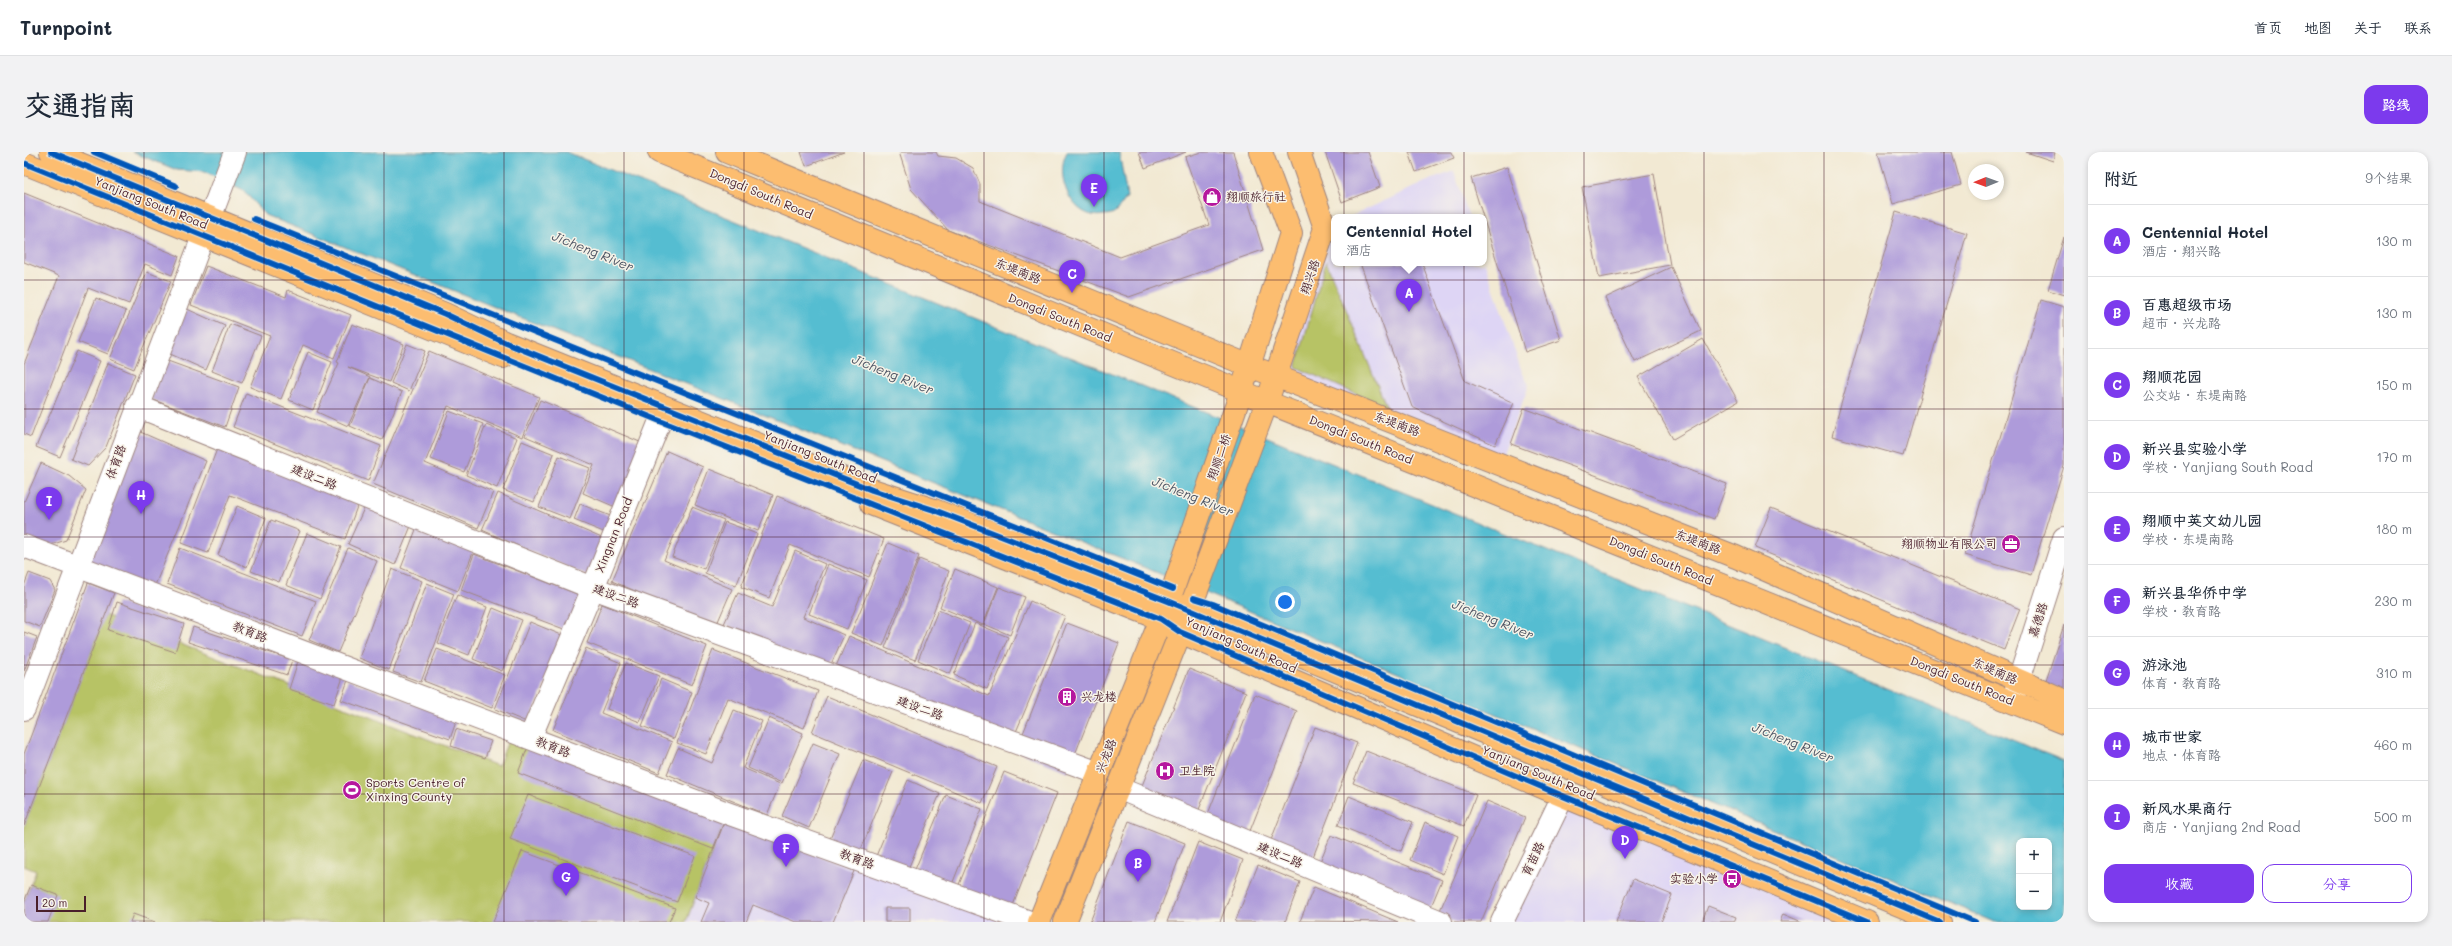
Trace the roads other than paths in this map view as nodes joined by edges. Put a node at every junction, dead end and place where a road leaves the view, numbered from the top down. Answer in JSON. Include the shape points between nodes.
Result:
{"nodes":[{"id":1,"x":51,"y":152,"type":"edge"},
{"id":2,"x":235,"y":152,"type":"edge"},
{"id":3,"x":659,"y":152,"type":"edge"},
{"id":4,"x":727,"y":152,"type":"edge"},
{"id":5,"x":1261,"y":152,"type":"edge"},
{"id":6,"x":1299,"y":152,"type":"edge"},
{"id":7,"x":24,"y":163,"type":"edge"},
{"id":8,"x":208,"y":226,"type":"junction"},
{"id":9,"x":1250,"y":366,"type":"junction"},
{"id":10,"x":1276,"y":375,"type":"junction"},
{"id":11,"x":1242,"y":392,"type":"junction"},
{"id":12,"x":1267,"y":402,"type":"junction"},
{"id":13,"x":137,"y":406,"type":"junction"},
{"id":14,"x":660,"y":420,"type":"junction"},
{"id":15,"x":2064,"y":538,"type":"edge"},
{"id":16,"x":24,"y":546,"type":"edge"},
{"id":17,"x":77,"y":567,"type":"junction"},
{"id":18,"x":593,"y":588,"type":"junction"},
{"id":19,"x":1167,"y":603,"type":"junction"},
{"id":20,"x":1192,"y":604,"type":"junction"},
{"id":21,"x":1180,"y":632,"type":"junction"},
{"id":22,"x":2016,"y":692,"type":"junction"},
{"id":23,"x":2064,"y":700,"type":"edge"},
{"id":24,"x":24,"y":709,"type":"edge"},
{"id":25,"x":2064,"y":723,"type":"edge"},
{"id":26,"x":530,"y":738,"type":"junction"},
{"id":27,"x":1099,"y":773,"type":"junction"},
{"id":28,"x":1118,"y":788,"type":"junction"},
{"id":29,"x":1563,"y":796,"type":"junction"},
{"id":30,"x":1030,"y":922,"type":"edge"},
{"id":31,"x":1039,"y":922,"type":"edge"},
{"id":32,"x":1065,"y":922,"type":"edge"},
{"id":33,"x":1441,"y":922,"type":"edge"},
{"id":34,"x":1502,"y":922,"type":"edge"},
{"id":35,"x":1867,"y":922,"type":"edge"},
{"id":36,"x":1940,"y":922,"type":"edge"}],
"edges":[{"from":1,"to":8,"type":"main road","name":"Yanjiang South Road"},
{"from":2,"to":8,"type":"street","name":"体育路","via":[[214,202]]},
{"from":3,"to":11,"type":"main road","name":"Dongdi South Road"},
{"from":4,"to":9,"type":"main road","name":"东堤南路"},
{"from":5,"to":9,"type":"main road","via":[[1291,233]]},
{"from":6,"to":10,"type":"main road","name":"翔兴路","via":[[1326,228]]},
{"from":7,"to":8,"type":"main road","name":"Yanjiang South Road"},
{"from":8,"to":13,"type":"street","name":"体育路"},
{"from":8,"to":14,"type":"main road","name":"Yanjiang South Road"},
{"from":8,"to":19,"type":"main road","name":"Yanjiang South Road","via":[[446,314],[521,349],[872,490],[934,510]]},
{"from":9,"to":10,"type":"main road","name":"东堤南路"},
{"from":9,"to":11,"type":"main road"},
{"from":10,"to":12,"type":"main road","name":"翔兴路"},
{"from":10,"to":22,"type":"main road","name":"东堤南路","via":[[1736,556]]},
{"from":11,"to":12,"type":"main road","name":"Dongdi South Road"},
{"from":11,"to":19,"type":"main road","name":"翔顺二桥"},
{"from":12,"to":20,"type":"main road"},
{"from":12,"to":22,"type":"main road","name":"Dongdi South Road"},
{"from":13,"to":17,"type":"street","name":"体育路"},
{"from":13,"to":18,"type":"street","name":"建设二路"},
{"from":14,"to":18,"type":"street","name":"Xingnan Road"},
{"from":14,"to":19,"type":"main road","name":"Yanjiang South Road"},
{"from":15,"to":22,"type":"street","name":"嘉德路"},
{"from":16,"to":17,"type":"street","name":"教育路"},
{"from":17,"to":24,"type":"street","name":"体育路"},
{"from":17,"to":26,"type":"street","name":"教育路"},
{"from":18,"to":26,"type":"street","name":"Xingnan Road"},
{"from":18,"to":27,"type":"street","name":"建设二路"},
{"from":19,"to":20,"type":"main road","name":"Yanjiang South Road"},
{"from":19,"to":21,"type":"main road","name":"Yanjiang South Road"},
{"from":19,"to":27,"type":"main road","name":"兴龙路"},
{"from":20,"to":21,"type":"main road","name":"兴龙路"},
{"from":20,"to":36,"type":"main road","name":"Yanjiang South Road"},
{"from":21,"to":28,"type":"main road","name":"兴龙路"},
{"from":21,"to":29,"type":"main road","name":"Yanjiang South Road"},
{"from":22,"to":23,"type":"main road","name":"东堤南路"},
{"from":22,"to":25,"type":"main road","name":"Dongdi South Road"},
{"from":26,"to":30,"type":"street","name":"教育路","via":[[727,813]]},
{"from":27,"to":31,"type":"main road","name":"兴龙路"},
{"from":28,"to":32,"type":"main road","name":"兴龙路"},
{"from":28,"to":33,"type":"street","name":"建设二路"},
{"from":29,"to":34,"type":"street","name":"育苗路"},
{"from":29,"to":35,"type":"main road","name":"Yanjiang South Road"}]}
